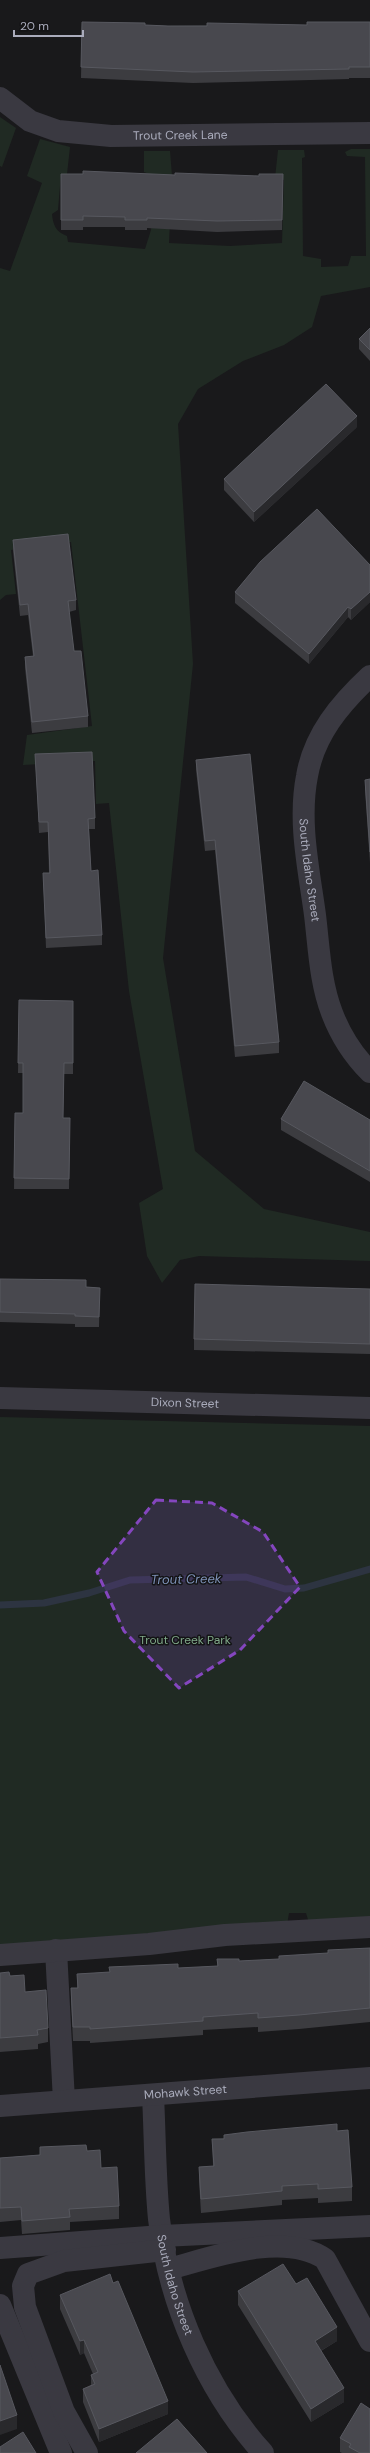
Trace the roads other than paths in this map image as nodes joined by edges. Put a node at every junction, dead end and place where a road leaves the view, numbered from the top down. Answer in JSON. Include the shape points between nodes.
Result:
{"nodes":[{"id":1,"x":0,"y":98,"type":"edge"},
{"id":2,"x":370,"y":133,"type":"edge"},
{"id":3,"x":370,"y":676,"type":"edge"},
{"id":4,"x":370,"y":1072,"type":"edge"},
{"id":5,"x":0,"y":1398,"type":"edge"},
{"id":6,"x":370,"y":1408,"type":"edge"},
{"id":7,"x":370,"y":1927,"type":"edge"},
{"id":8,"x":56,"y":1950,"type":"junction"},
{"id":9,"x":0,"y":1955,"type":"edge"},
{"id":10,"x":370,"y":2078,"type":"edge"},
{"id":11,"x":153,"y":2095,"type":"junction"},
{"id":12,"x":64,"y":2101,"type":"junction"},
{"id":13,"x":0,"y":2106,"type":"edge"},
{"id":14,"x":370,"y":2226,"type":"edge"},
{"id":15,"x":0,"y":2248,"type":"edge"},
{"id":16,"x":165,"y":2252,"type":"junction"},
{"id":17,"x":0,"y":2305,"type":"edge"},
{"id":18,"x":370,"y":2341,"type":"edge"},
{"id":19,"x":62,"y":2453,"type":"edge"},
{"id":20,"x":87,"y":2453,"type":"edge"},
{"id":21,"x":264,"y":2453,"type":"edge"}],
"edges":[{"from":1,"to":2,"type":"street","name":"Trout Creek Lane","via":[[30,121],[58,131],[110,136]]},
{"from":3,"to":4,"type":"street","name":"South Idaho Street","via":[[347,697],[329,721],[315,747],[303,805],[304,835],[324,983],[332,1014],[347,1042]]},
{"from":5,"to":6,"type":"street","name":"Dixon Street"},
{"from":7,"to":8,"type":"street","via":[[225,1935],[149,1944]]},
{"from":8,"to":9,"type":"street"},
{"from":8,"to":12,"type":"street"},
{"from":10,"to":11,"type":"street","name":"Mohawk Street"},
{"from":11,"to":12,"type":"street","name":"Mohawk Street"},
{"from":11,"to":16,"type":"street","name":"South Idaho Street","via":[[159,2219]]},
{"from":12,"to":13,"type":"street","name":"Mohawk Street"},
{"from":14,"to":16,"type":"street"},
{"from":15,"to":16,"type":"street"},
{"from":16,"to":18,"type":"street","via":[[276,2245],[314,2252],[325,2259]]},
{"from":16,"to":20,"type":"street","via":[[64,2261],[28,2274],[23,2286],[25,2307],[64,2412]]},
{"from":16,"to":21,"type":"street","name":"South Idaho Street","via":[[183,2319],[201,2360],[230,2411]]},
{"from":17,"to":19,"type":"street"}]}
